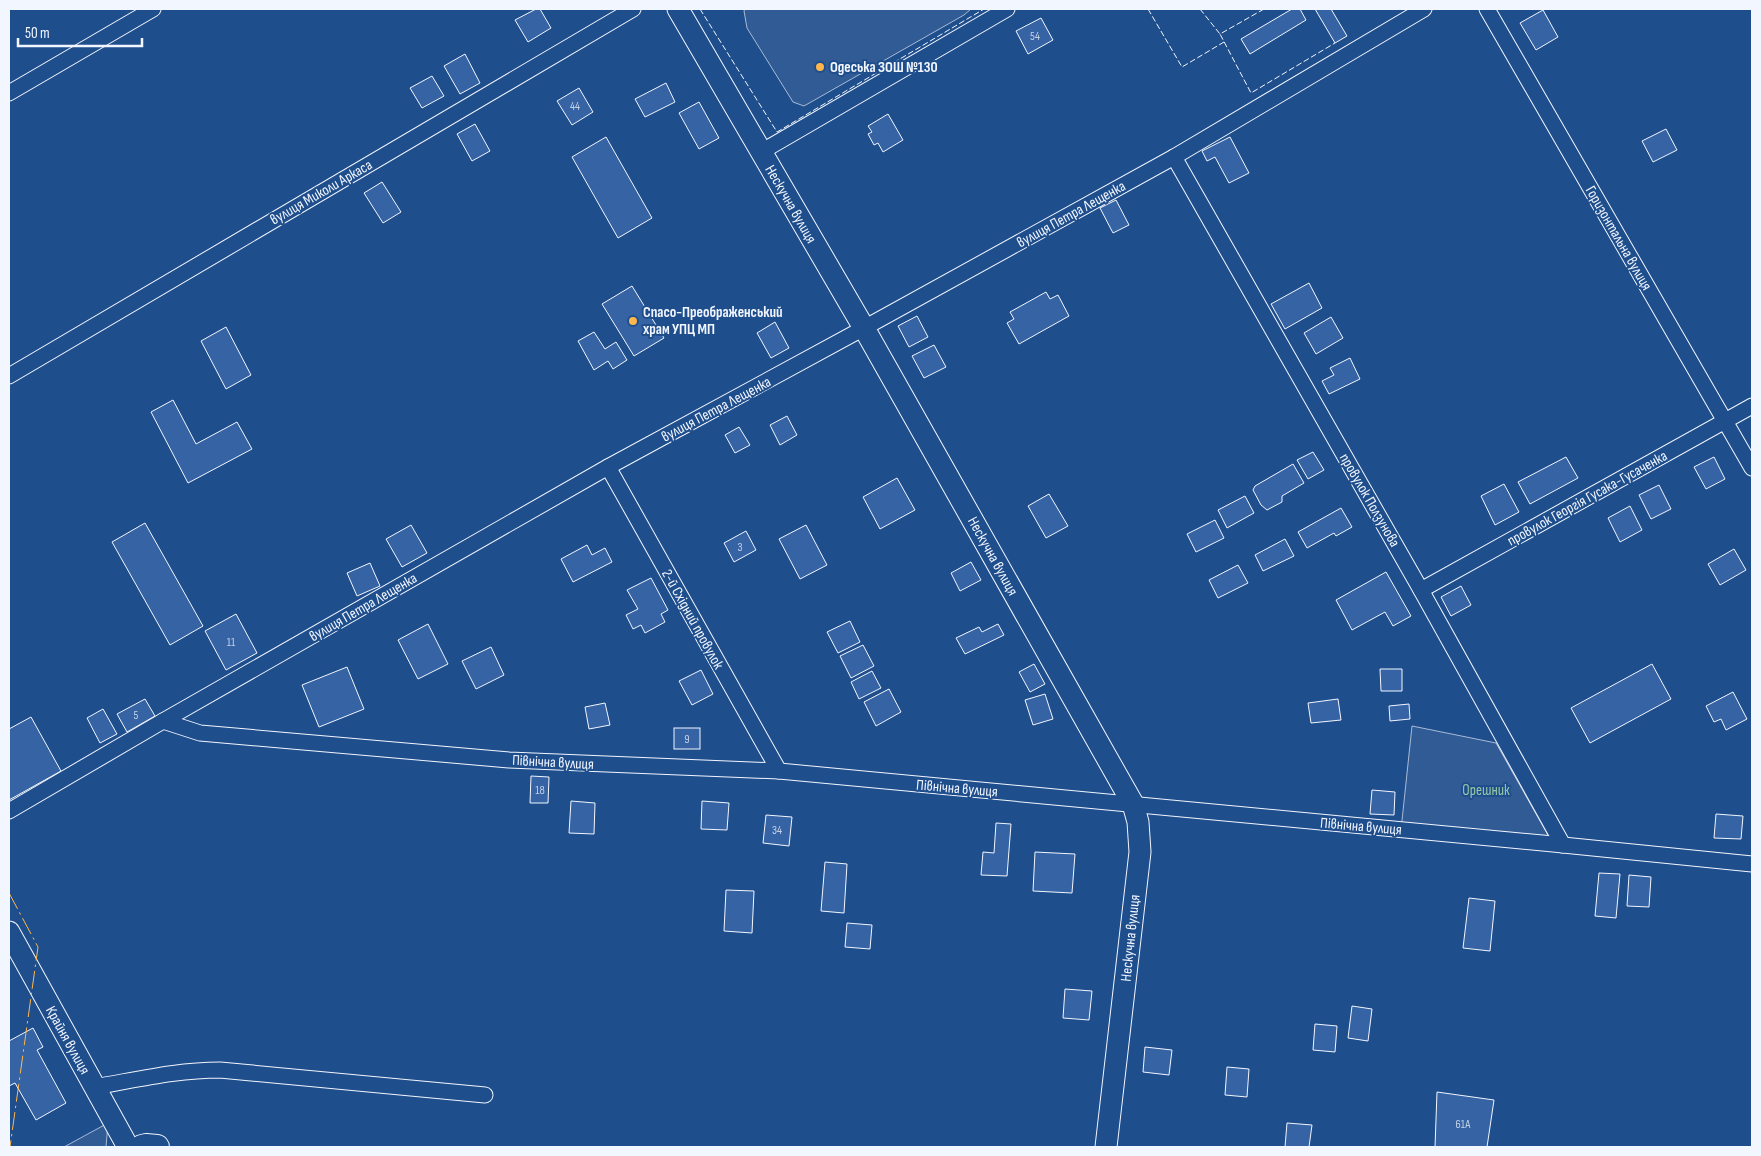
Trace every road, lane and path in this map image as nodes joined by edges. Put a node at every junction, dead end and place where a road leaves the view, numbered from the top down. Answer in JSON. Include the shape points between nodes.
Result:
{"nodes":[{"id":1,"x":153,"y":9,"type":"edge"},
{"id":2,"x":633,"y":9,"type":"edge"},
{"id":3,"x":678,"y":9,"type":"edge"},
{"id":4,"x":1008,"y":9,"type":"edge"},
{"id":5,"x":1424,"y":9,"type":"edge"},
{"id":6,"x":1487,"y":9,"type":"edge"},
{"id":7,"x":9,"y":93,"type":"edge"},
{"id":8,"x":761,"y":152,"type":"junction"},
{"id":9,"x":1174,"y":157,"type":"junction"},
{"id":10,"x":864,"y":328,"type":"junction"},
{"id":11,"x":9,"y":376,"type":"edge"},
{"id":12,"x":1752,"y":406,"type":"edge"},
{"id":13,"x":1725,"y":421,"type":"junction"},
{"id":14,"x":608,"y":467,"type":"junction"},
{"id":15,"x":1752,"y":468,"type":"edge"},
{"id":16,"x":1421,"y":590,"type":"junction"},
{"id":17,"x":163,"y":721,"type":"junction"},
{"id":18,"x":779,"y":771,"type":"junction"},
{"id":19,"x":1133,"y":804,"type":"junction"},
{"id":20,"x":9,"y":811,"type":"edge"},
{"id":21,"x":1563,"y":845,"type":"junction"},
{"id":22,"x":1752,"y":864,"type":"edge"},
{"id":23,"x":9,"y":932,"type":"edge"},
{"id":24,"x":94,"y":1087,"type":"junction"},
{"id":25,"x":485,"y":1095,"type":"dead end"},
{"id":26,"x":128,"y":1147,"type":"edge"},
{"id":27,"x":142,"y":1147,"type":"edge"},
{"id":28,"x":156,"y":1147,"type":"edge"},
{"id":29,"x":1106,"y":1147,"type":"edge"}],
"edges":[{"from":1,"to":7,"type":"street"},
{"from":2,"to":11,"type":"street","name":"вулиця Миколи Аркаса"},
{"from":3,"to":8,"type":"street","name":"Нескучна вулиця"},
{"from":4,"to":8,"type":"street"},
{"from":5,"to":9,"type":"street","name":"вулиця Петра Лещенка"},
{"from":6,"to":13,"type":"street","name":"Горизонтальна вулиця"},
{"from":8,"to":10,"type":"street","name":"Нескучна вулиця"},
{"from":9,"to":10,"type":"street","name":"вулиця Петра Лещенка"},
{"from":9,"to":16,"type":"street","name":"провулок Ползунова"},
{"from":10,"to":14,"type":"street","name":"вулиця Петра Лещенка"},
{"from":10,"to":19,"type":"street","name":"Нескучна вулиця"},
{"from":12,"to":13,"type":"street","name":"провулок Георгія Гусака-Гусаченка"},
{"from":13,"to":15,"type":"street","name":"Горизонтальна вулиця"},
{"from":13,"to":16,"type":"street","name":"провулок Георгія Гусака-Гусаченка"},
{"from":14,"to":17,"type":"street","name":"вулиця Петра Лещенка"},
{"from":14,"to":18,"type":"street","name":"2-й Східний провулок"},
{"from":16,"to":21,"type":"street","name":"провулок Ползунова"},
{"from":17,"to":18,"type":"street","name":"Північна вулиця","via":[[200,732],[509,760]]},
{"from":17,"to":20,"type":"street","name":"вулиця Петра Лещенка"},
{"from":18,"to":19,"type":"street","name":"Північна вулиця"},
{"from":19,"to":21,"type":"street","name":"Північна вулиця"},
{"from":19,"to":29,"type":"street","name":"Нескучна вулиця","via":[[1140,852]]},
{"from":21,"to":22,"type":"street","name":"Північна вулиця"},
{"from":23,"to":24,"type":"street","name":"Крайня вулиця"},
{"from":24,"to":25,"type":"street","via":[[170,1073],[220,1070]]},
{"from":24,"to":26,"type":"street","name":"Крайня вулиця"},
{"from":27,"to":28,"type":"main road"}]}
